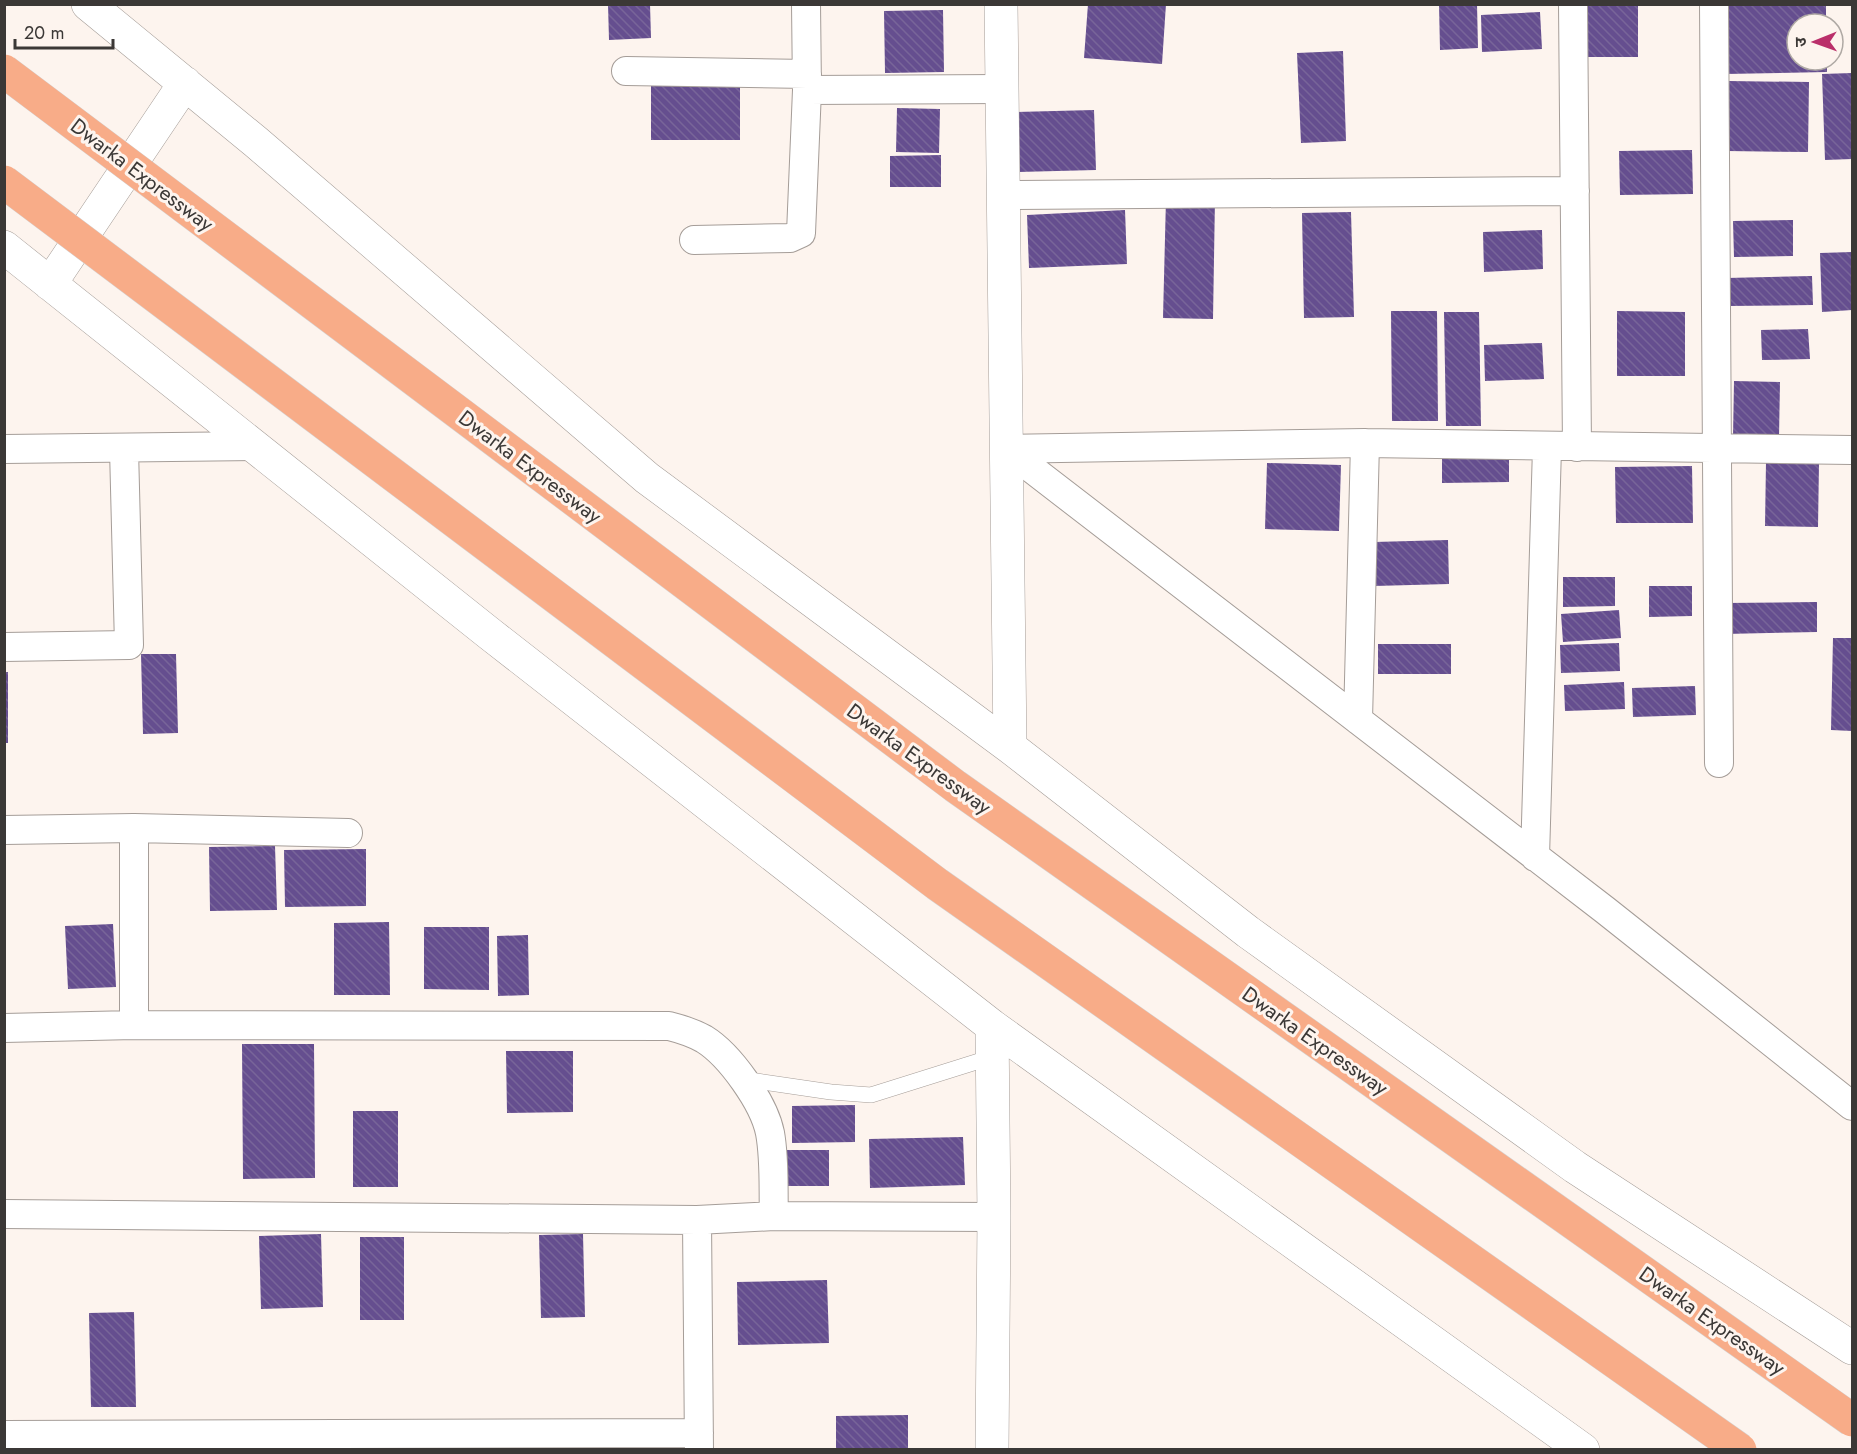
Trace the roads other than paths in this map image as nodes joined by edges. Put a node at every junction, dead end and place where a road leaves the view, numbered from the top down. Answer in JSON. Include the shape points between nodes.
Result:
{"nodes":[{"id":1,"x":88,"y":4,"type":"edge"},
{"id":2,"x":806,"y":4,"type":"edge"},
{"id":3,"x":1001,"y":4,"type":"edge"},
{"id":4,"x":1574,"y":4,"type":"edge"},
{"id":5,"x":1714,"y":4,"type":"edge"},
{"id":6,"x":4,"y":71,"type":"edge"},
{"id":7,"x":626,"y":71,"type":"dead end"},
{"id":8,"x":807,"y":82,"type":"junction"},
{"id":9,"x":185,"y":84,"type":"junction"},
{"id":10,"x":1002,"y":89,"type":"junction"},
{"id":11,"x":4,"y":182,"type":"edge"},
{"id":12,"x":1575,"y":191,"type":"junction"},
{"id":13,"x":1003,"y":195,"type":"junction"},
{"id":14,"x":694,"y":240,"type":"dead end"},
{"id":15,"x":4,"y":248,"type":"edge"},
{"id":16,"x":50,"y":284,"type":"junction"},
{"id":17,"x":1365,"y":443,"type":"junction"},
{"id":18,"x":256,"y":446,"type":"junction"},
{"id":19,"x":1547,"y":447,"type":"junction"},
{"id":20,"x":1577,"y":447,"type":"junction"},
{"id":21,"x":4,"y":449,"type":"edge"},
{"id":22,"x":124,"y":449,"type":"junction"},
{"id":23,"x":1006,"y":449,"type":"junction"},
{"id":24,"x":1717,"y":450,"type":"junction"},
{"id":25,"x":1852,"y":450,"type":"edge"},
{"id":26,"x":4,"y":647,"type":"edge"},
{"id":27,"x":1358,"y":720,"type":"junction"},
{"id":28,"x":1010,"y":747,"type":"junction"},
{"id":29,"x":1719,"y":763,"type":"dead end"},
{"id":30,"x":134,"y":828,"type":"junction"},
{"id":31,"x":4,"y":830,"type":"edge"},
{"id":32,"x":348,"y":833,"type":"dead end"},
{"id":33,"x":1535,"y":856,"type":"junction"},
{"id":34,"x":134,"y":1025,"type":"junction"},
{"id":35,"x":4,"y":1028,"type":"edge"},
{"id":36,"x":992,"y":1042,"type":"junction"},
{"id":37,"x":743,"y":1079,"type":"junction"},
{"id":38,"x":1852,"y":1106,"type":"edge"},
{"id":39,"x":4,"y":1214,"type":"edge"},
{"id":40,"x":774,"y":1216,"type":"junction"},
{"id":41,"x":994,"y":1217,"type":"junction"},
{"id":42,"x":697,"y":1220,"type":"junction"},
{"id":43,"x":1852,"y":1348,"type":"edge"},
{"id":44,"x":1852,"y":1420,"type":"edge"},
{"id":45,"x":4,"y":1434,"type":"edge"},
{"id":46,"x":699,"y":1441,"type":"edge"},
{"id":47,"x":992,"y":1449,"type":"edge"},
{"id":48,"x":1582,"y":1449,"type":"edge"},
{"id":49,"x":1740,"y":1449,"type":"edge"}],
"edges":[{"from":1,"to":9,"type":"street"},
{"from":2,"to":8,"type":"street"},
{"from":3,"to":10,"type":"street"},
{"from":4,"to":12,"type":"street"},
{"from":5,"to":24,"type":"street"},
{"from":6,"to":44,"type":"highway","name":"Dwarka Expressway","bridge":true,"via":[[955,786]]},
{"from":7,"to":8,"type":"street"},
{"from":8,"to":10,"type":"street"},
{"from":8,"to":14,"type":"street","via":[[801,233],[790,238]]},
{"from":9,"to":16,"type":"street"},
{"from":9,"to":28,"type":"street","via":[[647,478]]},
{"from":10,"to":13,"type":"street"},
{"from":11,"to":49,"type":"highway","bridge":true,"via":[[937,884]]},
{"from":12,"to":13,"type":"street"},
{"from":12,"to":20,"type":"street"},
{"from":13,"to":23,"type":"street"},
{"from":15,"to":16,"type":"street"},
{"from":16,"to":18,"type":"street"},
{"from":17,"to":19,"type":"street"},
{"from":17,"to":23,"type":"street"},
{"from":17,"to":27,"type":"street"},
{"from":18,"to":22,"type":"street"},
{"from":18,"to":36,"type":"street"},
{"from":19,"to":20,"type":"street"},
{"from":19,"to":33,"type":"street"},
{"from":20,"to":24,"type":"street"},
{"from":21,"to":22,"type":"street"},
{"from":22,"to":26,"type":"street","via":[[129,645]]},
{"from":23,"to":27,"type":"street"},
{"from":23,"to":28,"type":"street"},
{"from":24,"to":25,"type":"street"},
{"from":24,"to":29,"type":"street"},
{"from":27,"to":33,"type":"street"},
{"from":28,"to":43,"type":"street","via":[[1248,932],[1575,1167]]},
{"from":30,"to":31,"type":"street"},
{"from":30,"to":32,"type":"street"},
{"from":30,"to":34,"type":"street"},
{"from":33,"to":38,"type":"street"},
{"from":34,"to":35,"type":"street"},
{"from":34,"to":37,"type":"street","via":[[669,1026],[705,1040]]},
{"from":36,"to":37,"type":"lane","via":[[871,1095]]},
{"from":36,"to":41,"type":"street"},
{"from":36,"to":48,"type":"street"},
{"from":37,"to":40,"type":"street","via":[[770,1132]]},
{"from":39,"to":42,"type":"street"},
{"from":40,"to":41,"type":"street"},
{"from":40,"to":42,"type":"street"},
{"from":41,"to":47,"type":"street"},
{"from":42,"to":46,"type":"street"},
{"from":45,"to":46,"type":"street"}]}
